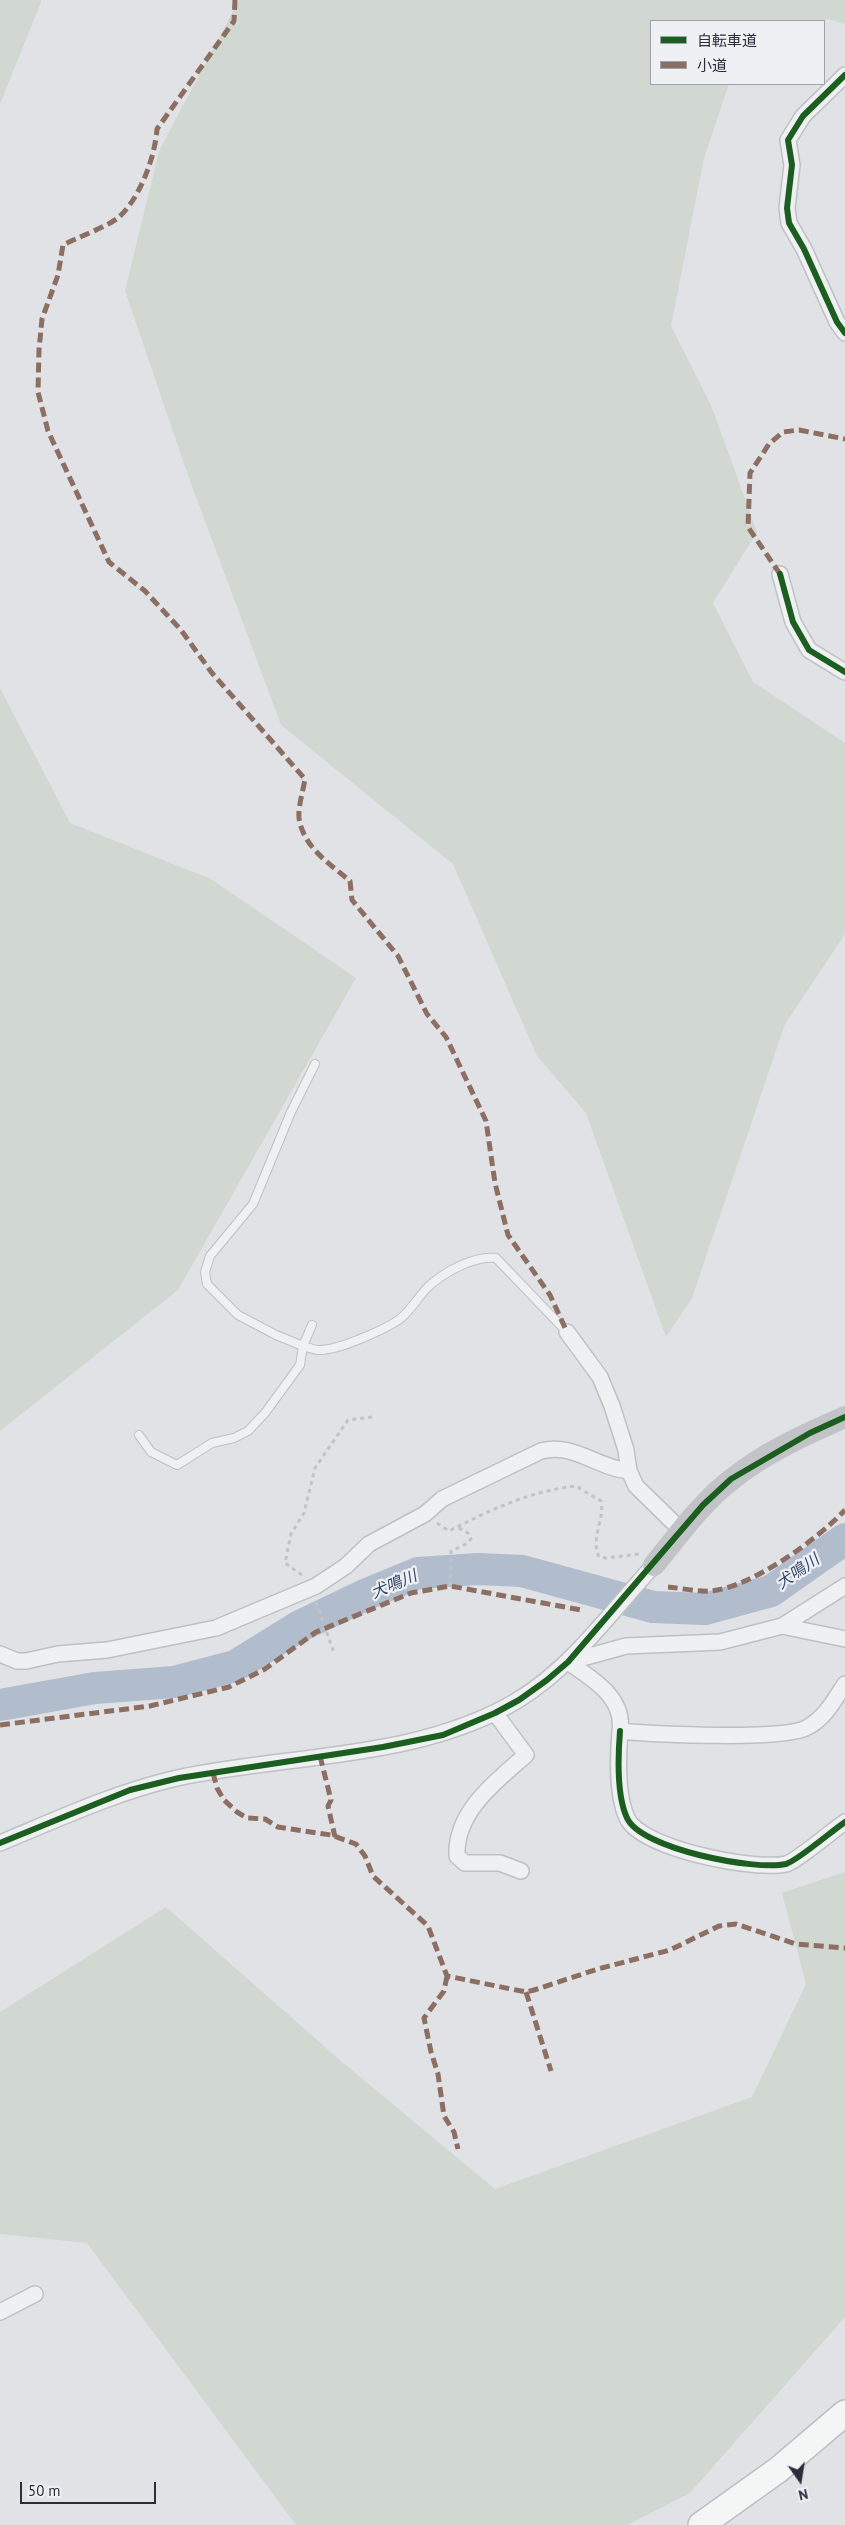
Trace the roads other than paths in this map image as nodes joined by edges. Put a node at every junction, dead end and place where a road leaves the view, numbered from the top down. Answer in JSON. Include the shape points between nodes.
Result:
{"nodes":[{"id":1,"x":845,"y":75,"type":"edge"},
{"id":2,"x":845,"y":333,"type":"edge"},
{"id":3,"x":780,"y":574,"type":"dead end"},
{"id":4,"x":845,"y":672,"type":"edge"},
{"id":5,"x":315,"y":1064,"type":"dead end"},
{"id":6,"x":312,"y":1325,"type":"dead end"},
{"id":7,"x":567,"y":1332,"type":"joint"},
{"id":8,"x":303,"y":1346,"type":"junction"},
{"id":9,"x":845,"y":1417,"type":"edge"},
{"id":10,"x":138,"y":1435,"type":"dead end"},
{"id":11,"x":629,"y":1471,"type":"junction"},
{"id":12,"x":682,"y":1531,"type":"junction"},
{"id":13,"x":654,"y":1565,"type":"joint"},
{"id":14,"x":845,"y":1586,"type":"edge"},
{"id":15,"x":782,"y":1626,"type":"junction"},
{"id":16,"x":845,"y":1639,"type":"edge"},
{"id":17,"x":0,"y":1654,"type":"edge"},
{"id":18,"x":568,"y":1662,"type":"junction"},
{"id":19,"x":845,"y":1684,"type":"edge"},
{"id":20,"x":495,"y":1713,"type":"junction"},
{"id":21,"x":620,"y":1731,"type":"junction"},
{"id":22,"x":845,"y":1822,"type":"edge"},
{"id":23,"x":0,"y":1843,"type":"edge"},
{"id":24,"x":521,"y":1871,"type":"dead end"},
{"id":25,"x":35,"y":2294,"type":"dead end"},
{"id":26,"x":0,"y":2312,"type":"edge"},
{"id":27,"x":845,"y":2413,"type":"edge"},
{"id":28,"x":702,"y":2525,"type":"edge"}],
"edges":[{"from":1,"to":2,"type":"street","via":[[803,116],[788,140],[792,165],[788,208],[789,223]]},
{"from":3,"to":4,"type":"street","via":[[793,622],[809,650]]},
{"from":5,"to":8,"type":"lane","via":[[290,1112],[253,1204],[210,1256],[205,1272],[207,1284],[238,1315]]},
{"from":6,"to":8,"type":"lane"},
{"from":7,"to":8,"type":"lane","via":[[496,1258],[484,1256],[466,1263],[430,1286],[400,1319],[367,1336],[331,1348],[317,1350]]},
{"from":7,"to":11,"type":"street","via":[[600,1378],[626,1450]]},
{"from":8,"to":10,"type":"lane","via":[[300,1364],[248,1431],[212,1443],[178,1464],[151,1452]]},
{"from":9,"to":12,"type":"street","via":[[810,1433],[731,1479],[703,1505]]},
{"from":11,"to":12,"type":"street","via":[[636,1486]]},
{"from":11,"to":17,"type":"street","via":[[612,1469],[572,1451],[554,1447],[442,1499],[425,1514],[369,1544],[346,1566],[311,1588],[216,1628],[107,1650],[58,1654],[26,1661]]},
{"from":12,"to":13,"type":"street"},
{"from":13,"to":18,"type":"street"},
{"from":14,"to":15,"type":"street"},
{"from":15,"to":16,"type":"street"},
{"from":15,"to":18,"type":"street","via":[[720,1642],[626,1646]]},
{"from":18,"to":20,"type":"street","via":[[547,1680]]},
{"from":18,"to":21,"type":"street","via":[[613,1699],[622,1718]]},
{"from":19,"to":21,"type":"street","via":[[825,1715],[807,1729],[798,1731],[781,1734],[654,1735]]},
{"from":20,"to":23,"type":"street","via":[[442,1735],[178,1778],[130,1790]]},
{"from":20,"to":24,"type":"street","via":[[526,1755],[494,1783],[464,1819],[456,1843],[457,1856],[465,1863],[500,1863]]},
{"from":21,"to":22,"type":"street","via":[[619,1784],[627,1819],[650,1839],[673,1848],[759,1866],[788,1864]]},
{"from":25,"to":26,"type":"street"},
{"from":27,"to":28,"type":"main road","via":[[778,2470]]}]}
